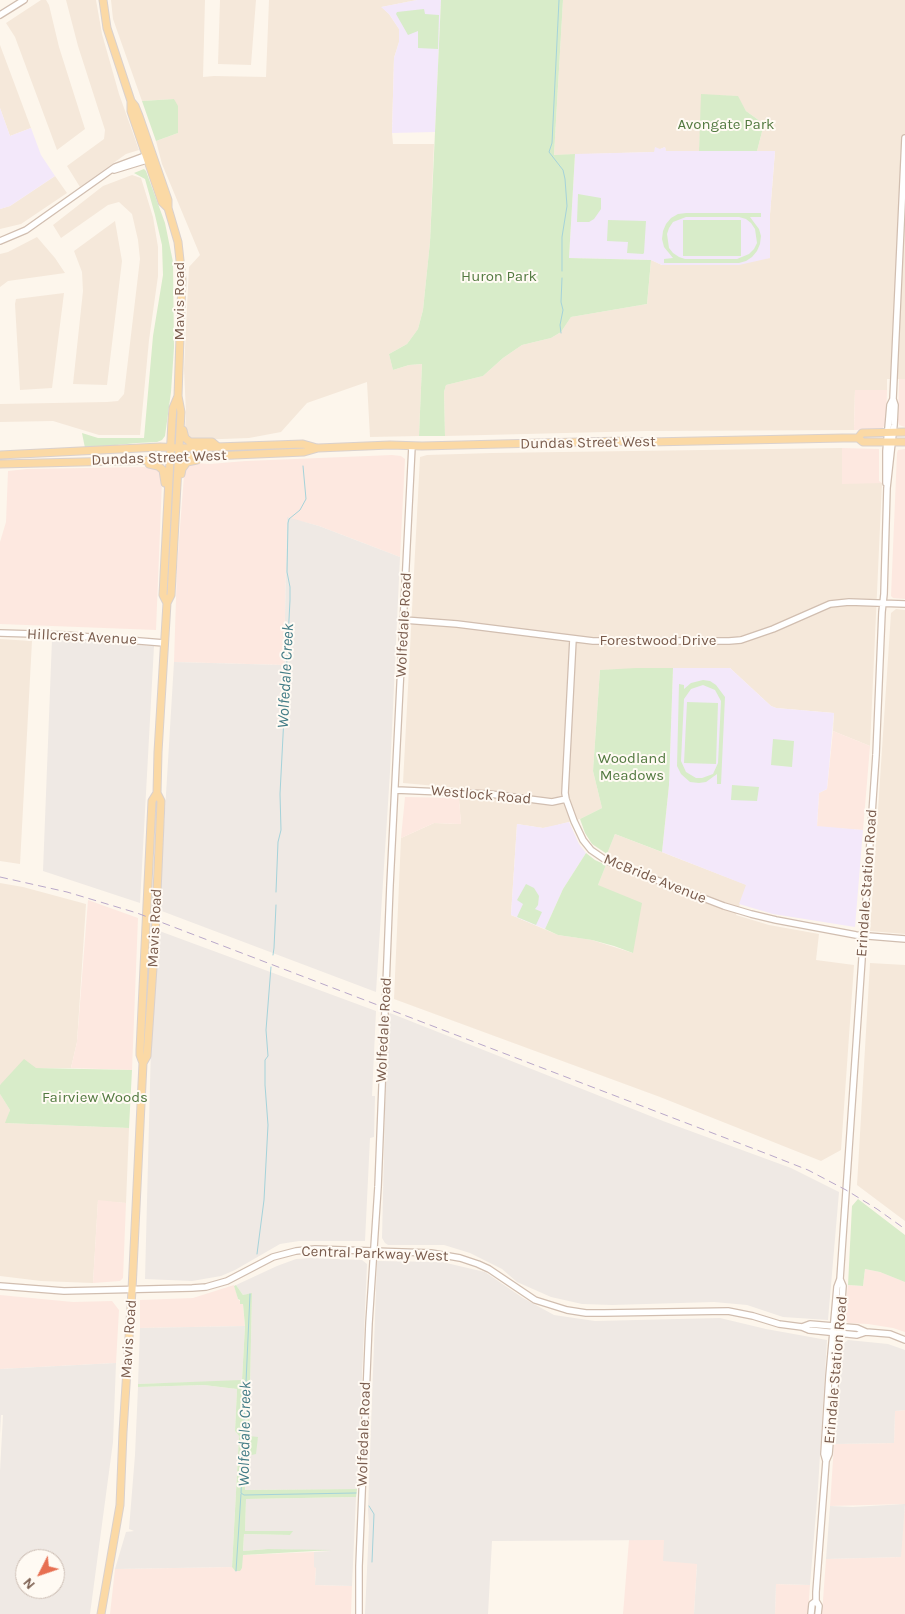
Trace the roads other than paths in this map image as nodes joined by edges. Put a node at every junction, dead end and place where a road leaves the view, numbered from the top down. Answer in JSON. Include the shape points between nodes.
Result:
{"nodes":[{"id":1,"x":24,"y":0,"type":"edge"},
{"id":2,"x":103,"y":0,"type":"edge"},
{"id":3,"x":0,"y":15,"type":"edge"},
{"id":4,"x":905,"y":138,"type":"edge"},
{"id":5,"x":149,"y":157,"type":"junction"},
{"id":6,"x":0,"y":241,"type":"edge"},
{"id":7,"x":178,"y":396,"type":"junction"},
{"id":8,"x":181,"y":412,"type":"junction"},
{"id":9,"x":173,"y":413,"type":"junction"},
{"id":10,"x":905,"y":432,"type":"edge"},
{"id":11,"x":891,"y":433,"type":"junction"},
{"id":12,"x":858,"y":438,"type":"junction"},
{"id":13,"x":889,"y":442,"type":"junction"},
{"id":14,"x":905,"y":442,"type":"edge"},
{"id":15,"x":412,"y":446,"type":"junction"},
{"id":16,"x":218,"y":447,"type":"junction"},
{"id":17,"x":171,"y":448,"type":"junction"},
{"id":18,"x":179,"y":448,"type":"junction"},
{"id":19,"x":318,"y":448,"type":"junction"},
{"id":20,"x":124,"y":449,"type":"junction"},
{"id":21,"x":0,"y":455,"type":"edge"},
{"id":22,"x":206,"y":456,"type":"junction"},
{"id":23,"x":179,"y":458,"type":"junction"},
{"id":24,"x":170,"y":459,"type":"junction"},
{"id":25,"x":127,"y":462,"type":"junction"},
{"id":26,"x":0,"y":464,"type":"edge"},
{"id":27,"x":177,"y":491,"type":"junction"},
{"id":28,"x":168,"y":492,"type":"junction"},
{"id":29,"x":167,"y":602,"type":"junction"},
{"id":30,"x":883,"y":602,"type":"junction"},
{"id":31,"x":905,"y":604,"type":"edge"},
{"id":32,"x":404,"y":620,"type":"junction"},
{"id":33,"x":0,"y":633,"type":"edge"},
{"id":34,"x":574,"y":639,"type":"junction"},
{"id":35,"x":164,"y":642,"type":"junction"},
{"id":36,"x":396,"y":790,"type":"junction"},
{"id":37,"x":566,"y":799,"type":"junction"},
{"id":38,"x":864,"y":936,"type":"junction"},
{"id":39,"x":905,"y":939,"type":"edge"},
{"id":40,"x":374,"y":1251,"type":"junction"},
{"id":41,"x":840,"y":1279,"type":"junction"},
{"id":42,"x":0,"y":1286,"type":"edge"},
{"id":43,"x":132,"y":1290,"type":"junction"},
{"id":44,"x":833,"y":1329,"type":"junction"},
{"id":45,"x":840,"y":1330,"type":"junction"},
{"id":46,"x":905,"y":1340,"type":"edge"},
{"id":47,"x":826,"y":1461,"type":"junction"},
{"id":48,"x":816,"y":1601,"type":"junction"},
{"id":49,"x":101,"y":1614,"type":"edge"},
{"id":50,"x":359,"y":1614,"type":"edge"},
{"id":51,"x":811,"y":1614,"type":"edge"},
{"id":52,"x":818,"y":1614,"type":"edge"}],
"edges":[{"from":1,"to":3,"type":"street"},
{"from":2,"to":5,"type":"main road","name":"Mavis Road","via":[[110,41]]},
{"from":4,"to":11,"type":"street","name":"Erindale Station Road"},
{"from":5,"to":6,"type":"street","via":[[115,167],[26,230]]},
{"from":5,"to":7,"type":"main road","name":"Mavis Road","via":[[168,200],[182,267]]},
{"from":7,"to":8,"type":"main road","name":"Mavis Road"},
{"from":7,"to":9,"type":"main road","name":"Mavis Road"},
{"from":8,"to":16,"type":"main road","via":[[183,434],[187,440],[193,443],[212,442]]},
{"from":8,"to":18,"type":"main road","name":"Mavis Road"},
{"from":9,"to":17,"type":"main road","name":"Mavis Road"},
{"from":9,"to":20,"type":"main road","via":[[164,443]]},
{"from":10,"to":11,"type":"main road","name":"Dundas Street West"},
{"from":11,"to":12,"type":"main road","name":"Dundas Street West","via":[[862,433]]},
{"from":11,"to":13,"type":"street","name":"Erindale Station Road"},
{"from":12,"to":13,"type":"main road","name":"Dundas Street West","via":[[863,442]]},
{"from":12,"to":15,"type":"main road","name":"Dundas Street West"},
{"from":13,"to":14,"type":"main road","name":"Dundas Street West"},
{"from":13,"to":30,"type":"street","name":"Erindale Station Road","via":[[885,477]]},
{"from":15,"to":19,"type":"main road","name":"Dundas Street West"},
{"from":15,"to":32,"type":"street","name":"Wolfedale Road"},
{"from":16,"to":18,"type":"main road","name":"Dundas Street West"},
{"from":16,"to":19,"type":"main road","name":"Dundas Street West","via":[[304,444]]},
{"from":17,"to":18,"type":"main road","name":"Dundas Street West"},
{"from":17,"to":20,"type":"main road","name":"Dundas Street West"},
{"from":17,"to":24,"type":"main road","name":"Mavis Road"},
{"from":18,"to":23,"type":"main road","name":"Mavis Road"},
{"from":19,"to":22,"type":"main road","name":"Dundas Street West","via":[[304,452]]},
{"from":20,"to":21,"type":"main road","name":"Dundas Street West"},
{"from":22,"to":23,"type":"main road","name":"Dundas Street West"},
{"from":22,"to":27,"type":"main road","via":[[183,466],[180,490]]},
{"from":23,"to":24,"type":"main road","name":"Dundas Street West"},
{"from":23,"to":27,"type":"main road","name":"Mavis Road"},
{"from":24,"to":25,"type":"main road","name":"Dundas Street West"},
{"from":24,"to":28,"type":"main road","name":"Mavis Road"},
{"from":25,"to":26,"type":"main road","name":"Dundas Street West"},
{"from":25,"to":28,"type":"main road","via":[[160,467]]},
{"from":27,"to":29,"type":"main road","name":"Mavis Road","via":[[171,595]]},
{"from":28,"to":29,"type":"main road","name":"Mavis Road","via":[[163,595]]},
{"from":29,"to":35,"type":"main road","name":"Mavis Road"},
{"from":30,"to":31,"type":"street","name":"Forestwood Drive"},
{"from":30,"to":34,"type":"street","name":"Forestwood Drive","via":[[830,604],[741,640]]},
{"from":30,"to":38,"type":"street","name":"Erindale Station Road"},
{"from":32,"to":34,"type":"street","name":"Forestwood Drive"},
{"from":32,"to":36,"type":"street","name":"Wolfedale Road"},
{"from":33,"to":35,"type":"street","name":"Hillcrest Avenue"},
{"from":34,"to":37,"type":"street","name":"McBride Avenue"},
{"from":35,"to":43,"type":"main road","name":"Mavis Road","via":[[155,938],[147,1056],[142,1063]]},
{"from":36,"to":37,"type":"street","name":"Westlock Road","via":[[490,794],[552,802]]},
{"from":36,"to":40,"type":"street","name":"Wolfedale Road"},
{"from":37,"to":38,"type":"street","name":"McBride Avenue","via":[[586,846],[607,861],[724,906],[776,920]]},
{"from":38,"to":39,"type":"street","name":"McBride Avenue"},
{"from":38,"to":41,"type":"street","name":"Erindale Station Road"},
{"from":40,"to":43,"type":"street","name":"Central Parkway West","via":[[296,1251],[274,1257],[216,1285]]},
{"from":40,"to":44,"type":"street","name":"Central Parkway West","via":[[440,1254],[468,1260],[535,1300],[567,1310],[604,1314],[728,1311],[779,1324],[802,1327],[810,1324]]},
{"from":40,"to":50,"type":"street","name":"Wolfedale Road"},
{"from":41,"to":44,"type":"street","name":"Erindale Station Road"},
{"from":41,"to":45,"type":"street","name":"Erindale Station Road","via":[[843,1286]]},
{"from":42,"to":43,"type":"street","name":"Central Parkway West","via":[[64,1292]]},
{"from":43,"to":49,"type":"main road","name":"Mavis Road","via":[[120,1504]]},
{"from":44,"to":45,"type":"street","name":"Central Parkway West"},
{"from":44,"to":47,"type":"street","name":"Erindale Station Road"},
{"from":45,"to":46,"type":"street","name":"Central Parkway West","via":[[857,1335],[866,1332],[890,1334]]},
{"from":45,"to":47,"type":"street","name":"Erindale Station Road"},
{"from":47,"to":48,"type":"street","name":"Erindale Station Road"},
{"from":48,"to":51,"type":"street","name":"Erindale Station Road","via":[[812,1604]]},
{"from":48,"to":52,"type":"street","name":"Erindale Station Road"}]}
